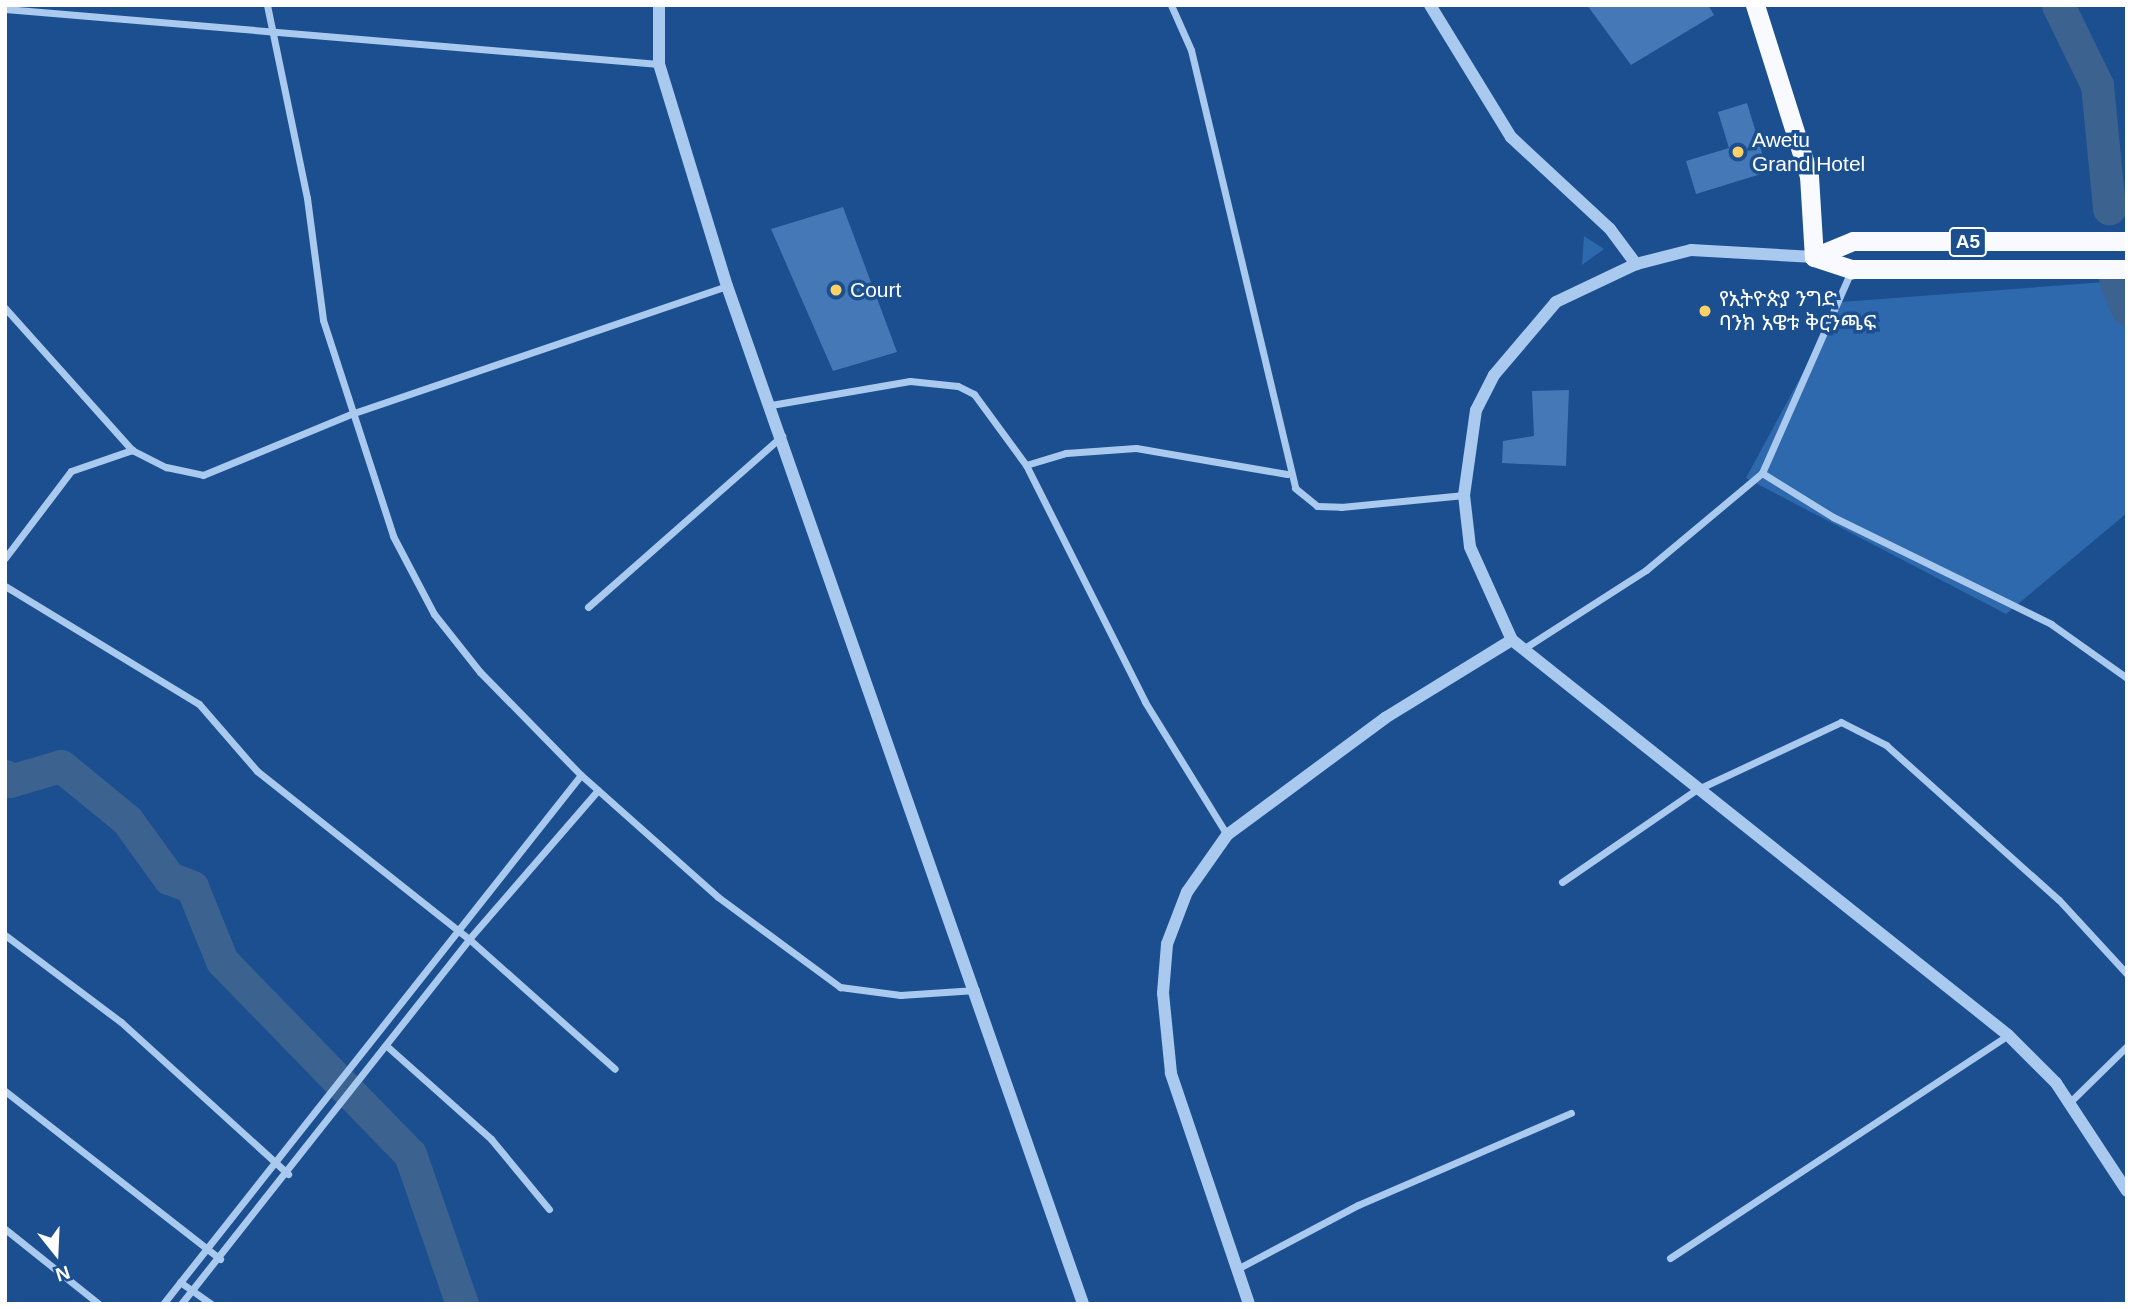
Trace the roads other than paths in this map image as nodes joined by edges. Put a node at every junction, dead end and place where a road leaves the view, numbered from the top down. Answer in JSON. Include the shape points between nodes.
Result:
{"nodes":[{"id":1,"x":267,"y":5,"type":"edge"},
{"id":2,"x":659,"y":5,"type":"edge"},
{"id":3,"x":1171,"y":5,"type":"edge"},
{"id":4,"x":1430,"y":5,"type":"edge"},
{"id":5,"x":1755,"y":5,"type":"edge"},
{"id":6,"x":5,"y":9,"type":"edge"},
{"id":7,"x":277,"y":31,"type":"junction"},
{"id":8,"x":659,"y":64,"type":"junction"},
{"id":9,"x":2127,"y":241,"type":"edge"},
{"id":10,"x":1814,"y":257,"type":"junction"},
{"id":11,"x":1636,"y":264,"type":"junction"},
{"id":12,"x":1852,"y":269,"type":"junction"},
{"id":13,"x":2127,"y":270,"type":"edge"},
{"id":14,"x":727,"y":286,"type":"junction"},
{"id":15,"x":5,"y":308,"type":"edge"},
{"id":16,"x":771,"y":405,"type":"junction"},
{"id":17,"x":351,"y":414,"type":"junction"},
{"id":18,"x":782,"y":436,"type":"junction"},
{"id":19,"x":132,"y":450,"type":"junction"},
{"id":20,"x":1026,"y":465,"type":"junction"},
{"id":21,"x":1762,"y":473,"type":"junction"},
{"id":22,"x":1287,"y":474,"type":"junction"},
{"id":23,"x":1464,"y":495,"type":"junction"},
{"id":24,"x":5,"y":558,"type":"edge"},
{"id":25,"x":5,"y":586,"type":"edge"},
{"id":26,"x":587,"y":607,"type":"dead end"},
{"id":27,"x":1512,"y":640,"type":"junction"},
{"id":28,"x":1523,"y":649,"type":"junction"},
{"id":29,"x":2127,"y":678,"type":"edge"},
{"id":30,"x":580,"y":775,"type":"junction"},
{"id":31,"x":598,"y":790,"type":"junction"},
{"id":32,"x":1696,"y":790,"type":"junction"},
{"id":33,"x":1227,"y":835,"type":"junction"},
{"id":34,"x":1562,"y":882,"type":"dead end"},
{"id":35,"x":456,"y":930,"type":"junction"},
{"id":36,"x":5,"y":935,"type":"edge"},
{"id":37,"x":469,"y":939,"type":"junction"},
{"id":38,"x":2127,"y":974,"type":"edge"},
{"id":39,"x":977,"y":990,"type":"junction"},
{"id":40,"x":2008,"y":1035,"type":"junction"},
{"id":41,"x":2127,"y":1046,"type":"edge"},
{"id":42,"x":389,"y":1048,"type":"junction"},
{"id":43,"x":615,"y":1069,"type":"dead end"},
{"id":44,"x":5,"y":1091,"type":"edge"},
{"id":45,"x":2070,"y":1102,"type":"junction"},
{"id":46,"x":1571,"y":1113,"type":"dead end"},
{"id":47,"x":274,"y":1164,"type":"junction"},
{"id":48,"x":288,"y":1174,"type":"junction"},
{"id":49,"x":2127,"y":1191,"type":"edge"},
{"id":50,"x":549,"y":1209,"type":"dead end"},
{"id":51,"x":5,"y":1229,"type":"edge"},
{"id":52,"x":206,"y":1251,"type":"junction"},
{"id":53,"x":1670,"y":1258,"type":"dead end"},
{"id":54,"x":220,"y":1259,"type":"junction"},
{"id":55,"x":1237,"y":1269,"type":"junction"},
{"id":56,"x":180,"y":1282,"type":"junction"},
{"id":57,"x":191,"y":1291,"type":"junction"},
{"id":58,"x":99,"y":1304,"type":"edge"},
{"id":59,"x":163,"y":1304,"type":"edge"},
{"id":60,"x":181,"y":1304,"type":"edge"},
{"id":61,"x":211,"y":1304,"type":"edge"},
{"id":62,"x":1083,"y":1304,"type":"edge"},
{"id":63,"x":1249,"y":1304,"type":"edge"}],
"edges":[{"from":1,"to":7,"type":"street"},
{"from":2,"to":8,"type":"street"},
{"from":3,"to":22,"type":"street","via":[[1197,75],[1279,407]]},
{"from":4,"to":11,"type":"street","via":[[1511,137],[1610,229]]},
{"from":5,"to":10,"type":"highway","via":[[1809,176]]},
{"from":6,"to":7,"type":"street"},
{"from":7,"to":8,"type":"street"},
{"from":7,"to":17,"type":"street","via":[[323,320]]},
{"from":8,"to":14,"type":"street"},
{"from":9,"to":10,"type":"highway","number":"A5","via":[[1853,241]]},
{"from":10,"to":11,"type":"street","via":[[1691,250]]},
{"from":10,"to":12,"type":"highway","number":"A5"},
{"from":11,"to":23,"type":"street","via":[[1556,302],[1494,375],[1476,411]]},
{"from":12,"to":13,"type":"highway","number":"A5"},
{"from":12,"to":21,"type":"street"},
{"from":14,"to":16,"type":"street"},
{"from":14,"to":17,"type":"street"},
{"from":15,"to":19,"type":"street"},
{"from":16,"to":18,"type":"street"},
{"from":16,"to":20,"type":"street","via":[[910,381],[958,386],[988,411]]},
{"from":17,"to":19,"type":"street","via":[[202,475],[166,467]]},
{"from":17,"to":30,"type":"street","via":[[393,536],[434,614],[480,672]]},
{"from":18,"to":26,"type":"street"},
{"from":18,"to":39,"type":"street"},
{"from":19,"to":24,"type":"street","via":[[71,471]]},
{"from":20,"to":22,"type":"street","via":[[1066,453],[1136,448]]},
{"from":20,"to":33,"type":"street","via":[[1145,702]]},
{"from":21,"to":28,"type":"street","via":[[1646,570]]},
{"from":21,"to":29,"type":"street","via":[[1833,517],[2051,624]]},
{"from":22,"to":23,"type":"street","via":[[1317,506]]},
{"from":23,"to":27,"type":"street","via":[[1470,547]]},
{"from":25,"to":35,"type":"street","via":[[200,704],[257,771]]},
{"from":27,"to":28,"type":"street"},
{"from":27,"to":33,"type":"street","via":[[1385,718]]},
{"from":28,"to":32,"type":"street"},
{"from":30,"to":31,"type":"street"},
{"from":30,"to":35,"type":"street"},
{"from":31,"to":37,"type":"street"},
{"from":31,"to":39,"type":"street","via":[[718,897],[840,987],[900,995]]},
{"from":32,"to":34,"type":"street"},
{"from":32,"to":38,"type":"street","via":[[1821,728],[1841,722],[1859,727],[2059,900]]},
{"from":32,"to":40,"type":"street"},
{"from":33,"to":55,"type":"street","via":[[1187,892],[1167,944],[1163,993],[1171,1073]]},
{"from":35,"to":37,"type":"street"},
{"from":35,"to":47,"type":"street"},
{"from":36,"to":47,"type":"street","via":[[121,1022]]},
{"from":37,"to":42,"type":"street"},
{"from":37,"to":43,"type":"street"},
{"from":39,"to":62,"type":"street"},
{"from":40,"to":45,"type":"street"},
{"from":40,"to":53,"type":"street"},
{"from":41,"to":45,"type":"street"},
{"from":42,"to":48,"type":"street"},
{"from":42,"to":50,"type":"street","via":[[491,1139]]},
{"from":44,"to":52,"type":"street"},
{"from":45,"to":49,"type":"street"},
{"from":46,"to":55,"type":"street","via":[[1358,1205]]},
{"from":47,"to":48,"type":"street"},
{"from":47,"to":52,"type":"street"},
{"from":48,"to":54,"type":"street"},
{"from":51,"to":58,"type":"street"},
{"from":52,"to":54,"type":"street"},
{"from":52,"to":56,"type":"street"},
{"from":54,"to":57,"type":"street"},
{"from":55,"to":63,"type":"street"},
{"from":56,"to":57,"type":"street"},
{"from":56,"to":59,"type":"street"},
{"from":57,"to":60,"type":"street"},
{"from":57,"to":61,"type":"street"}]}
